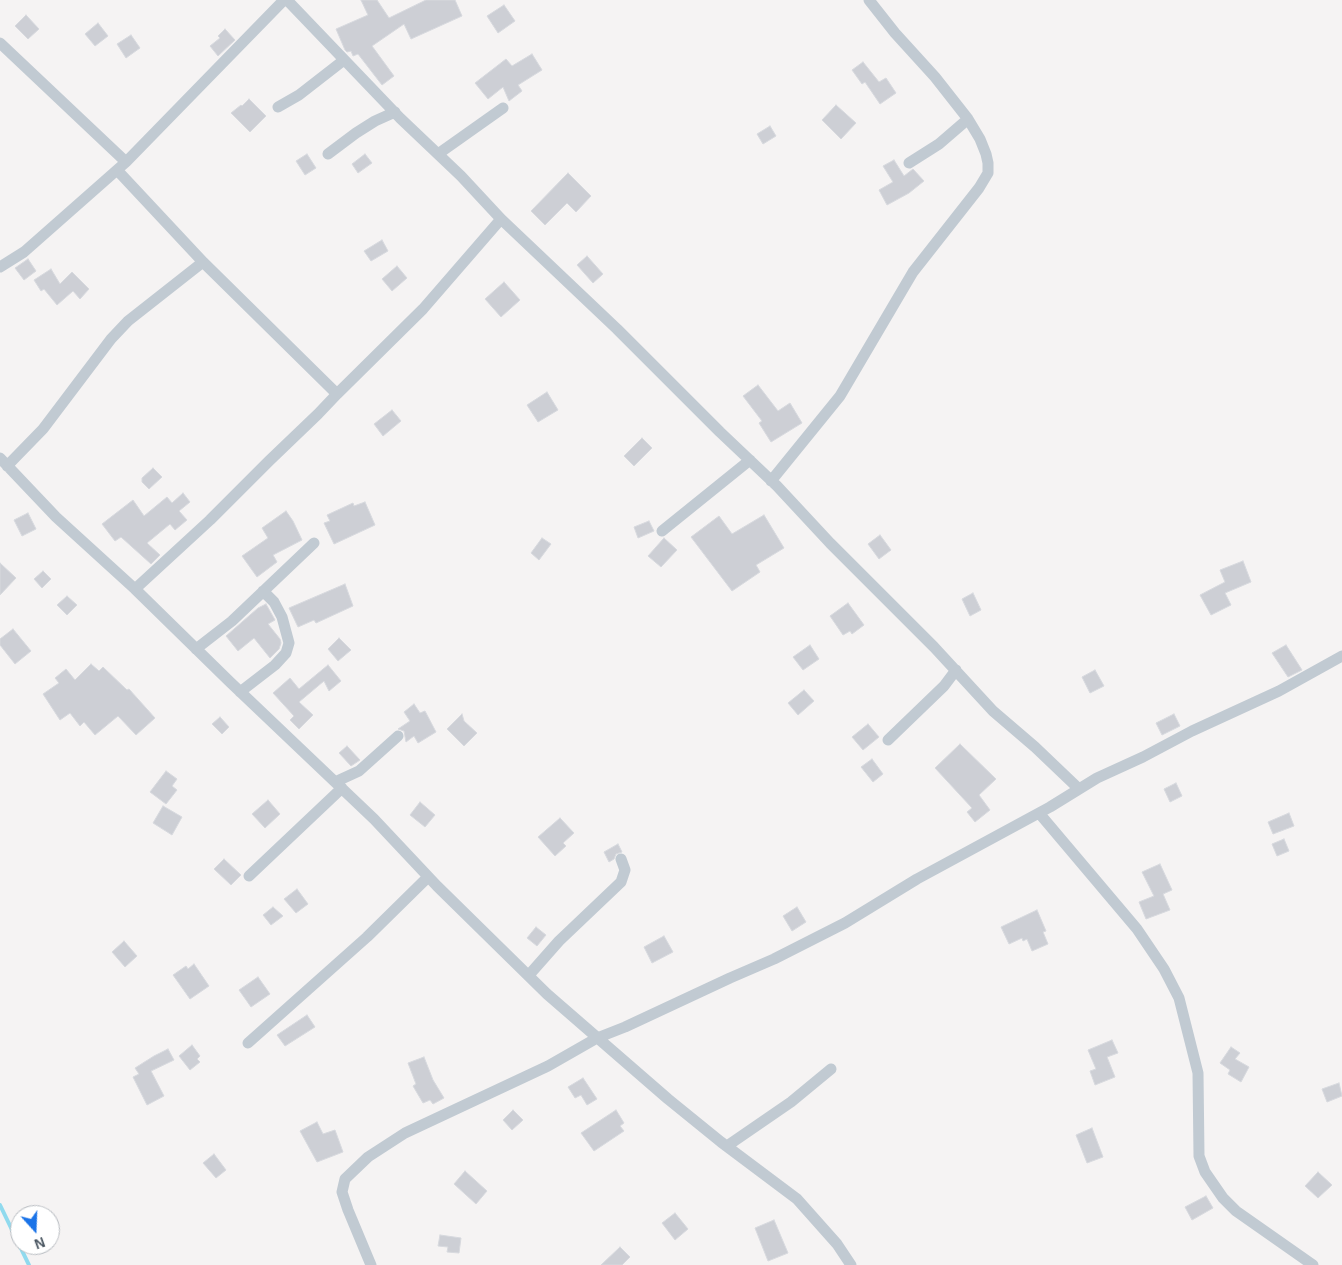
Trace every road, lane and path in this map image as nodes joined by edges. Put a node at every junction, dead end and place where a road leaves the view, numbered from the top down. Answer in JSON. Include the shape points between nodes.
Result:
{"nodes":[{"id":1,"x":286,"y":0,"type":"edge"},
{"id":2,"x":869,"y":0,"type":"edge"},
{"id":3,"x":0,"y":43,"type":"edge"},
{"id":4,"x":344,"y":60,"type":"junction"},
{"id":5,"x":278,"y":107,"type":"dead end"},
{"id":6,"x":502,"y":108,"type":"dead end"},
{"id":7,"x":395,"y":112,"type":"junction"},
{"id":8,"x":968,"y":119,"type":"junction"},
{"id":9,"x":328,"y":154,"type":"dead end"},
{"id":10,"x":438,"y":154,"type":"junction"},
{"id":11,"x":126,"y":162,"type":"junction"},
{"id":12,"x":909,"y":163,"type":"dead end"},
{"id":13,"x":117,"y":170,"type":"junction"},
{"id":14,"x":501,"y":219,"type":"junction"},
{"id":15,"x":203,"y":262,"type":"junction"},
{"id":16,"x":0,"y":267,"type":"edge"},
{"id":17,"x":337,"y":394,"type":"junction"},
{"id":18,"x":750,"y":460,"type":"junction"},
{"id":19,"x":4,"y":462,"type":"edge"},
{"id":20,"x":771,"y":481,"type":"junction"},
{"id":21,"x":662,"y":531,"type":"dead end"},
{"id":22,"x":314,"y":543,"type":"dead end"},
{"id":23,"x":135,"y":589,"type":"junction"},
{"id":24,"x":264,"y":591,"type":"junction"},
{"id":25,"x":196,"y":649,"type":"junction"},
{"id":26,"x":1342,"y":656,"type":"edge"},
{"id":27,"x":956,"y":670,"type":"junction"},
{"id":28,"x":240,"y":692,"type":"junction"},
{"id":29,"x":398,"y":736,"type":"dead end"},
{"id":30,"x":888,"y":740,"type":"dead end"},
{"id":31,"x":338,"y":785,"type":"junction"},
{"id":32,"x":1079,"y":789,"type":"junction"},
{"id":33,"x":1039,"y":813,"type":"junction"},
{"id":34,"x":621,"y":859,"type":"dead end"},
{"id":35,"x":249,"y":876,"type":"dead end"},
{"id":36,"x":428,"y":877,"type":"junction"},
{"id":37,"x":529,"y":975,"type":"junction"},
{"id":38,"x":597,"y":1038,"type":"junction"},
{"id":39,"x":248,"y":1043,"type":"dead end"},
{"id":40,"x":831,"y":1069,"type":"dead end"},
{"id":41,"x":727,"y":1146,"type":"junction"},
{"id":42,"x":371,"y":1265,"type":"edge"},
{"id":43,"x":851,"y":1265,"type":"edge"},
{"id":44,"x":1313,"y":1265,"type":"edge"}],
"edges":[{"from":1,"to":4,"type":"street"},
{"from":1,"to":11,"type":"street"},
{"from":2,"to":8,"type":"street"},
{"from":3,"to":11,"type":"street"},
{"from":4,"to":5,"type":"street","via":[[300,95]]},
{"from":4,"to":7,"type":"street"},
{"from":6,"to":10,"type":"street"},
{"from":7,"to":9,"type":"street","via":[[375,121]]},
{"from":7,"to":10,"type":"street"},
{"from":8,"to":12,"type":"street"},
{"from":8,"to":20,"type":"street","via":[[986,154],[988,173],[913,272],[840,396]]},
{"from":10,"to":14,"type":"street"},
{"from":11,"to":13,"type":"street"},
{"from":13,"to":15,"type":"street"},
{"from":13,"to":16,"type":"street","via":[[24,252]]},
{"from":14,"to":17,"type":"street","via":[[423,309]]},
{"from":14,"to":18,"type":"street"},
{"from":15,"to":17,"type":"street"},
{"from":15,"to":19,"type":"street","via":[[128,321],[42,429]]},
{"from":17,"to":23,"type":"street"},
{"from":18,"to":20,"type":"street"},
{"from":18,"to":21,"type":"street"},
{"from":19,"to":23,"type":"street","via":[[56,517]]},
{"from":20,"to":27,"type":"street"},
{"from":22,"to":24,"type":"street"},
{"from":23,"to":25,"type":"street"},
{"from":24,"to":25,"type":"street"},
{"from":24,"to":28,"type":"street","via":[[282,617],[289,644],[275,666]]},
{"from":25,"to":28,"type":"street"},
{"from":26,"to":32,"type":"street","via":[[1279,691]]},
{"from":27,"to":30,"type":"street","via":[[944,686]]},
{"from":27,"to":32,"type":"street","via":[[993,711]]},
{"from":28,"to":31,"type":"street"},
{"from":29,"to":31,"type":"street","via":[[366,766]]},
{"from":31,"to":35,"type":"street"},
{"from":31,"to":36,"type":"street"},
{"from":32,"to":33,"type":"street"},
{"from":33,"to":38,"type":"street","via":[[917,879],[845,923],[774,959]]},
{"from":33,"to":44,"type":"street","via":[[1137,929],[1179,998],[1198,1073],[1200,1156],[1205,1172],[1236,1211]]},
{"from":34,"to":37,"type":"street","via":[[625,870],[621,882],[559,941]]},
{"from":36,"to":37,"type":"street"},
{"from":36,"to":39,"type":"street"},
{"from":37,"to":38,"type":"street"},
{"from":38,"to":41,"type":"street"},
{"from":38,"to":42,"type":"street","via":[[548,1066],[405,1133],[352,1171],[342,1192]]},
{"from":40,"to":41,"type":"street","via":[[791,1102]]},
{"from":41,"to":43,"type":"street","via":[[797,1199]]}]}
